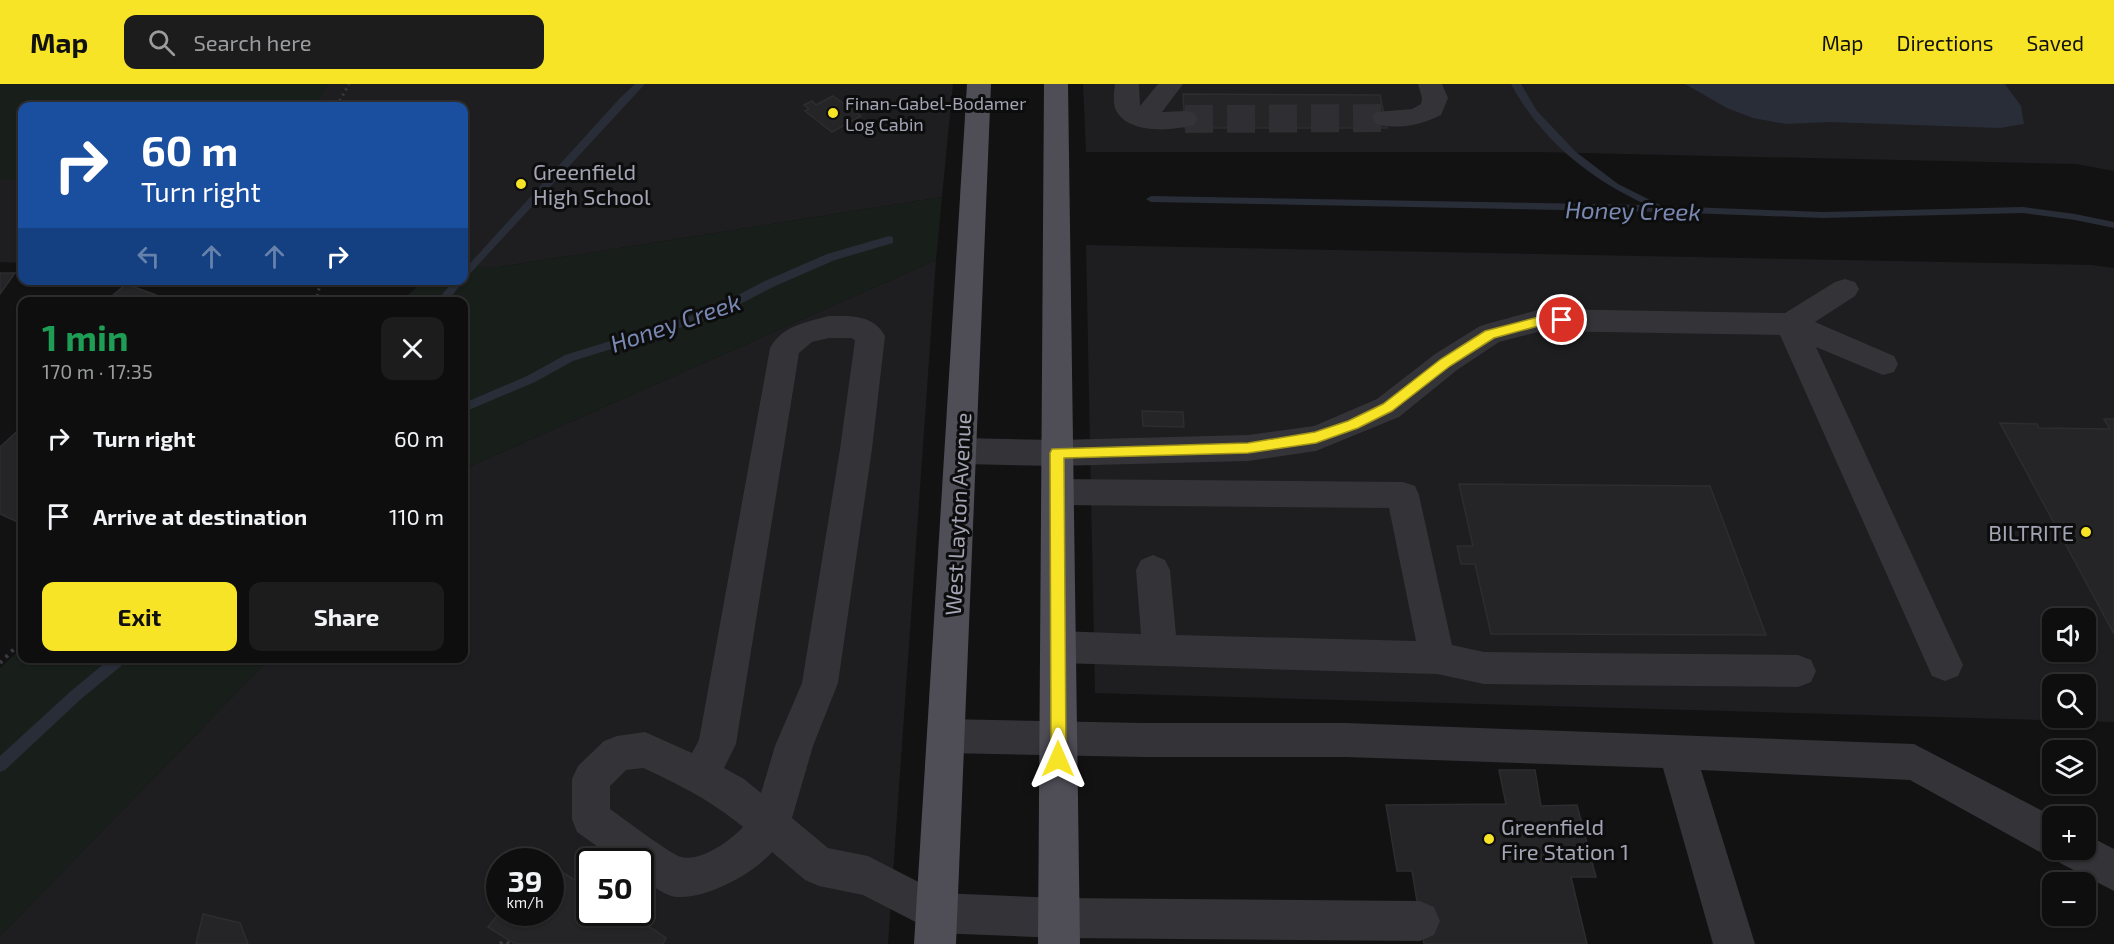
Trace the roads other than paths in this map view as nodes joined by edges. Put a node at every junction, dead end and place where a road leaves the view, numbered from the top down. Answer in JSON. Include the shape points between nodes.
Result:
{"nodes":[{"id":1,"x":980,"y":84,"type":"edge"},
{"id":2,"x":1056,"y":84,"type":"edge"},
{"id":3,"x":1126,"y":84,"type":"edge"},
{"id":4,"x":1171,"y":84,"type":"edge"},
{"id":5,"x":1430,"y":84,"type":"edge"},
{"id":6,"x":1185,"y":118,"type":"tunnel mouth"},
{"id":7,"x":1385,"y":118,"type":"tunnel mouth"},
{"id":8,"x":1143,"y":119,"type":"junction"},
{"id":9,"x":1845,"y":289,"type":"dead end"},
{"id":10,"x":1790,"y":324,"type":"junction"},
{"id":11,"x":1883,"y":364,"type":"dead end"},
{"id":12,"x":961,"y":452,"type":"junction"},
{"id":13,"x":1057,"y":453,"type":"junction"},
{"id":14,"x":1058,"y":492,"type":"junction"},
{"id":15,"x":1153,"y":570,"type":"dead end"},
{"id":16,"x":1058,"y":647,"type":"junction"},
{"id":17,"x":1160,"y":650,"type":"junction"},
{"id":18,"x":1437,"y":658,"type":"junction"},
{"id":19,"x":1945,"y":665,"type":"dead end"},
{"id":20,"x":1798,"y":671,"type":"dead end"},
{"id":21,"x":946,"y":736,"type":"junction"},
{"id":22,"x":1058,"y":737,"type":"junction"},
{"id":23,"x":1677,"y":751,"type":"junction"},
{"id":24,"x":700,"y":775,"type":"junction"},
{"id":25,"x":770,"y":826,"type":"junction"},
{"id":26,"x":2042,"y":832,"type":"edge"},
{"id":27,"x":2094,"y":860,"type":"edge"},
{"id":28,"x":2114,"y":871,"type":"edge"},
{"id":29,"x":1420,"y":921,"type":"dead end"},
{"id":30,"x":936,"y":928,"type":"edge"},
{"id":31,"x":1059,"y":931,"type":"edge"},
{"id":32,"x":1734,"y":944,"type":"edge"}],
"edges":[{"from":1,"to":12,"type":"main road","name":"West Layton Avenue"},
{"from":2,"to":13,"type":"main road"},
{"from":3,"to":8,"type":"lane","via":[[1128,108]]},
{"from":4,"to":8,"type":"lane"},
{"from":5,"to":7,"type":"lane","via":[[1435,98],[1432,109],[1416,117]]},
{"from":6,"to":8,"type":"lane"},
{"from":9,"to":10,"type":"lane"},
{"from":10,"to":11,"type":"lane"},
{"from":10,"to":13,"type":"lane","via":[[1542,320],[1490,334],[1388,408],[1316,438],[1248,448]]},
{"from":10,"to":19,"type":"lane"},
{"from":12,"to":13,"type":"lane"},
{"from":12,"to":21,"type":"main road","name":"West Layton Avenue"},
{"from":13,"to":14,"type":"main road"},
{"from":14,"to":16,"type":"main road"},
{"from":14,"to":18,"type":"lane","via":[[1403,495]]},
{"from":15,"to":17,"type":"lane"},
{"from":16,"to":17,"type":"lane"},
{"from":16,"to":22,"type":"main road"},
{"from":17,"to":18,"type":"lane"},
{"from":18,"to":20,"type":"lane","via":[[1484,668]]},
{"from":21,"to":22,"type":"lane"},
{"from":21,"to":30,"type":"main road","name":"West Layton Avenue"},
{"from":22,"to":23,"type":"lane","via":[[1346,740]]},
{"from":22,"to":31,"type":"main road"},
{"from":23,"to":26,"type":"lane","via":[[1914,762]]},
{"from":23,"to":32,"type":"lane"},
{"from":24,"to":25,"type":"lane","via":[[730,792]]},
{"from":24,"to":25,"type":"lane","via":[[645,750],[617,754],[591,779],[591,819],[675,877],[695,876],[723,865],[748,850]]},
{"from":24,"to":25,"type":"lane","via":[[717,744],[785,348],[802,334],[829,327],[857,327],[870,336],[820,683],[794,746]]},
{"from":25,"to":30,"type":"lane","via":[[819,866],[868,876]]},
{"from":27,"to":28,"type":"lane"},
{"from":29,"to":31,"type":"lane"},
{"from":30,"to":31,"type":"lane"}]}
